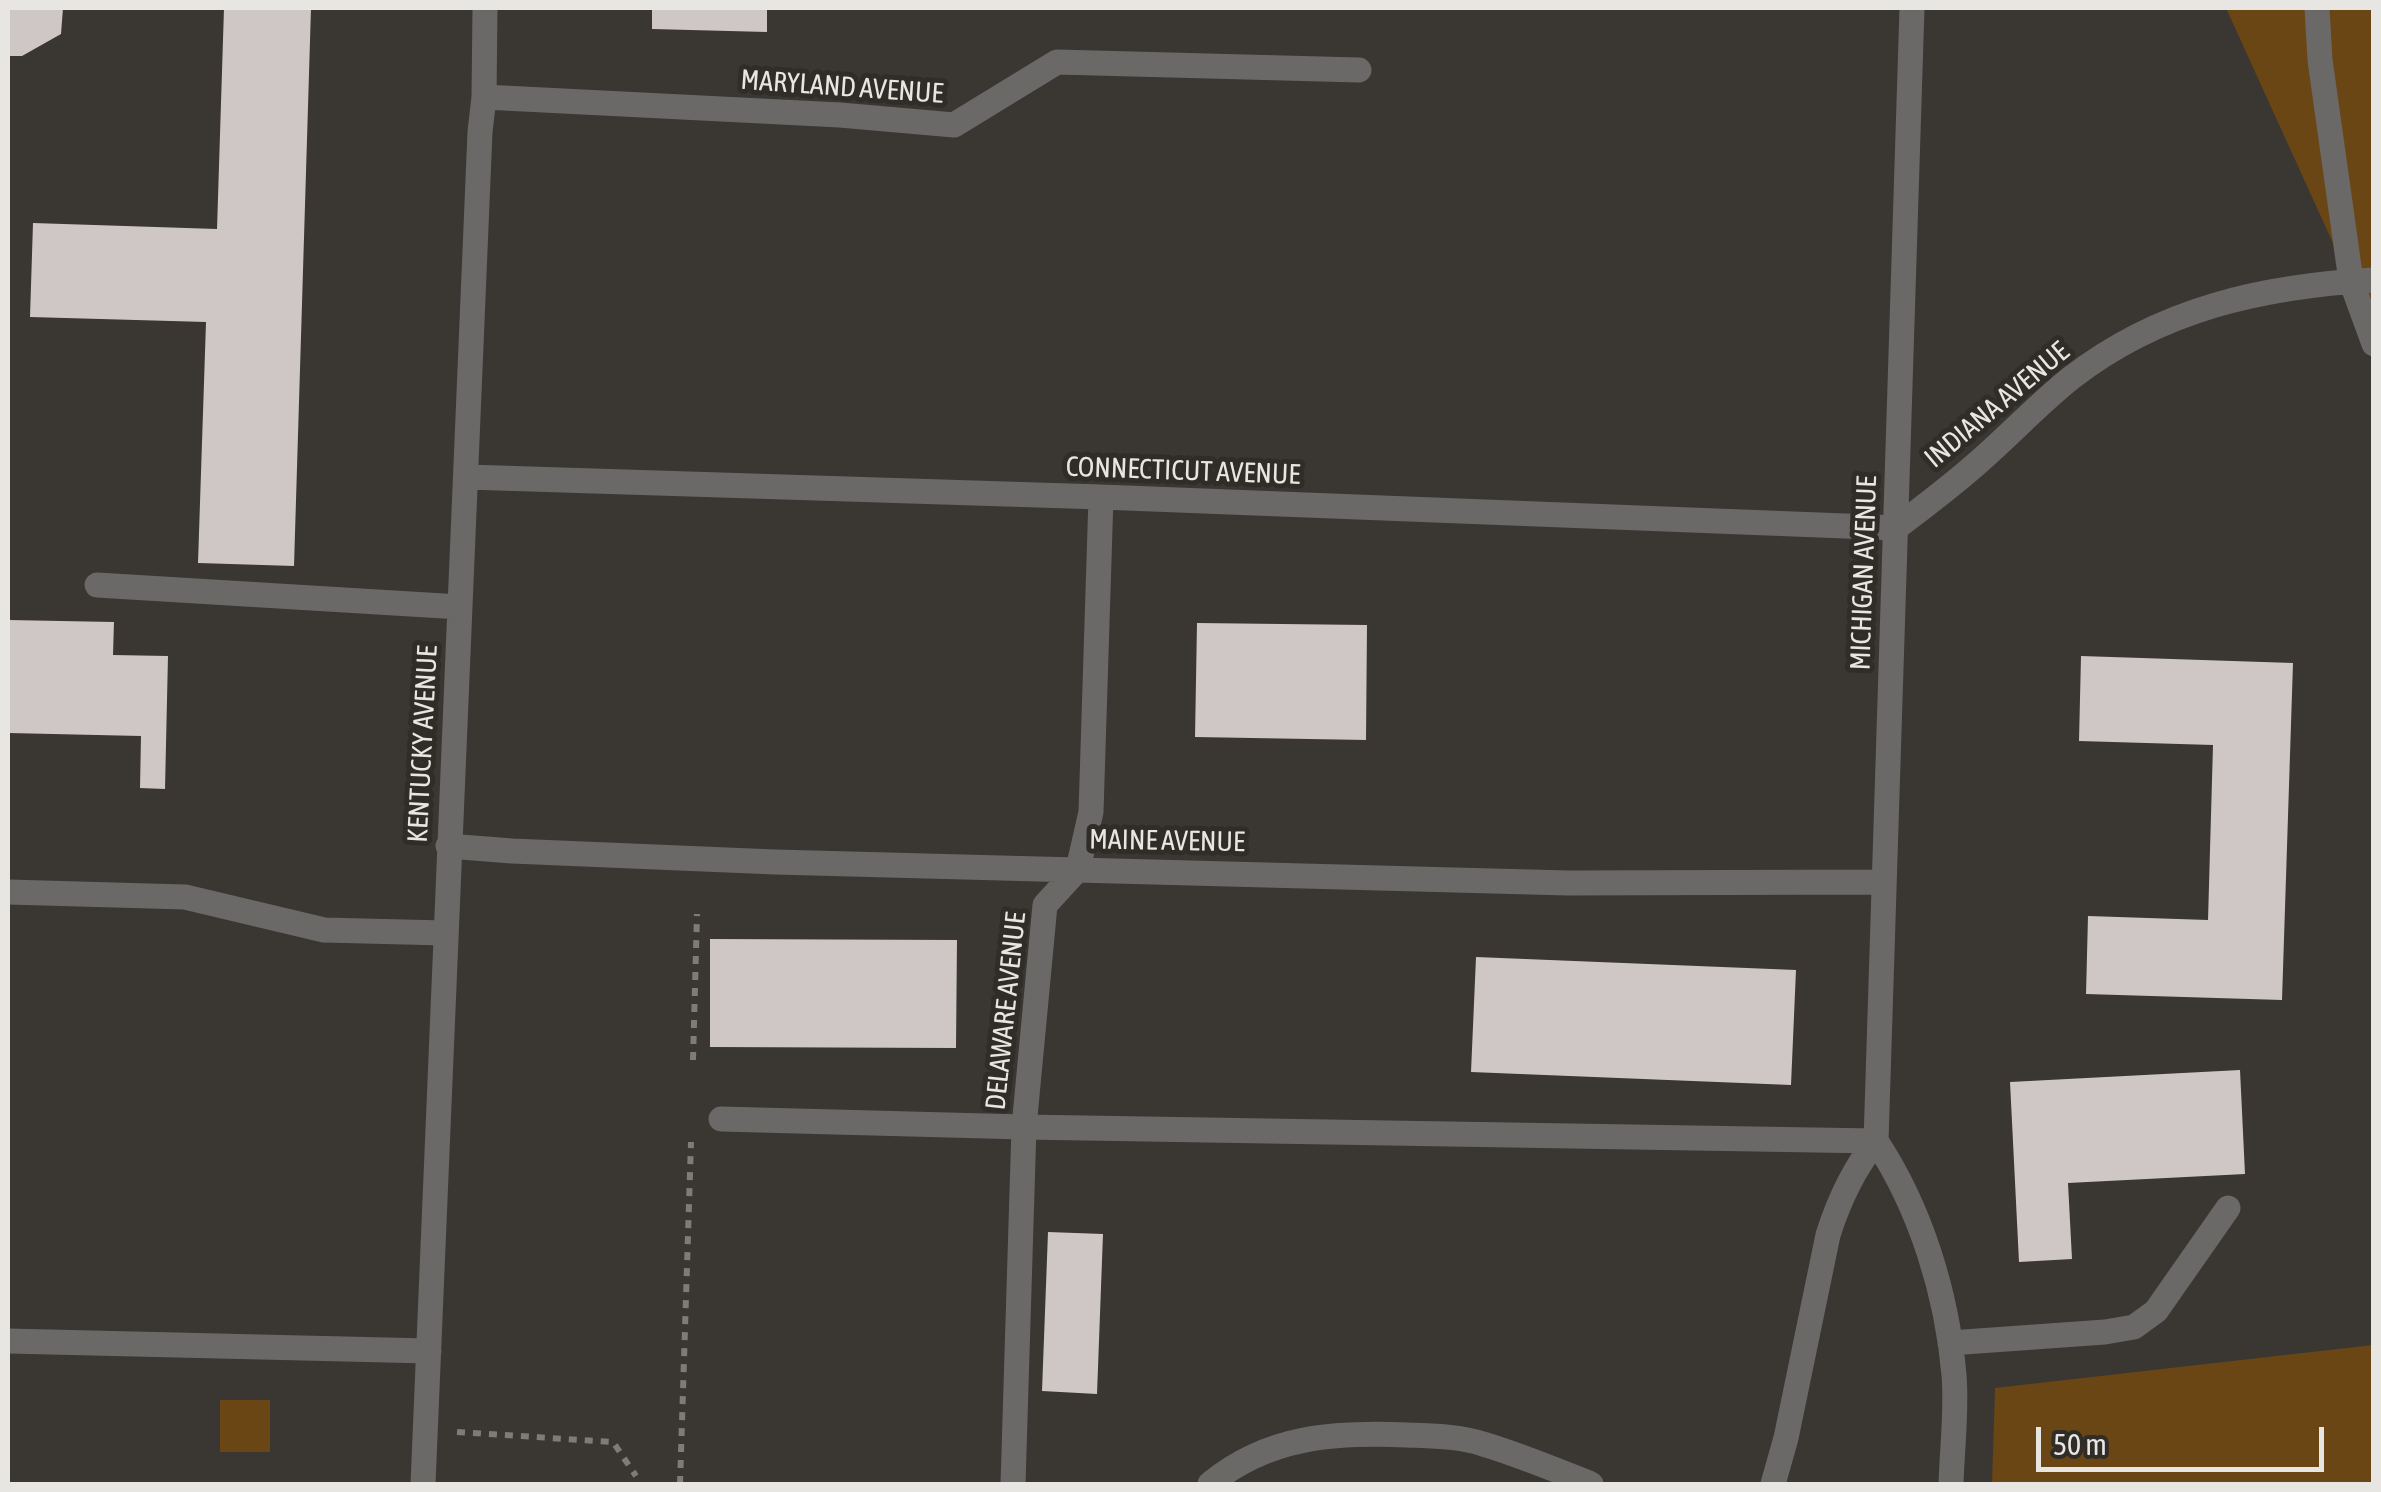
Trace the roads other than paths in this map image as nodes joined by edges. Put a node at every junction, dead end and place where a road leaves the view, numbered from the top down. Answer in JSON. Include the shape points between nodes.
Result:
{"nodes":[{"id":1,"x":484,"y":8,"type":"edge"},
{"id":2,"x":1912,"y":8,"type":"edge"},
{"id":3,"x":2317,"y":8,"type":"edge"},
{"id":4,"x":1360,"y":70,"type":"dead end"},
{"id":5,"x":484,"y":97,"type":"junction"},
{"id":6,"x":2362,"y":281,"type":"edge"},
{"id":7,"x":2374,"y":344,"type":"edge"},
{"id":8,"x":467,"y":476,"type":"junction"},
{"id":9,"x":1101,"y":498,"type":"junction"},
{"id":10,"x":1896,"y":528,"type":"junction"},
{"id":11,"x":98,"y":585,"type":"dead end"},
{"id":12,"x":460,"y":608,"type":"junction"},
{"id":13,"x":448,"y":846,"type":"junction"},
{"id":14,"x":1078,"y":869,"type":"junction"},
{"id":15,"x":1884,"y":882,"type":"junction"},
{"id":16,"x":8,"y":892,"type":"edge"},
{"id":17,"x":445,"y":933,"type":"junction"},
{"id":18,"x":720,"y":1119,"type":"dead end"},
{"id":19,"x":1024,"y":1127,"type":"junction"},
{"id":20,"x":1876,"y":1141,"type":"junction"},
{"id":21,"x":2228,"y":1208,"type":"dead end"},
{"id":22,"x":8,"y":1342,"type":"edge"},
{"id":23,"x":1950,"y":1344,"type":"junction"},
{"id":24,"x":428,"y":1351,"type":"junction"},
{"id":25,"x":423,"y":1484,"type":"edge"},
{"id":26,"x":1013,"y":1484,"type":"edge"},
{"id":27,"x":1210,"y":1484,"type":"edge"},
{"id":28,"x":1591,"y":1484,"type":"edge"},
{"id":29,"x":1773,"y":1484,"type":"edge"},
{"id":30,"x":1951,"y":1484,"type":"edge"}],
"edges":[{"from":1,"to":5,"type":"street","name":"KENTUCKY AVENUE"},
{"from":2,"to":10,"type":"street","name":"MICHIGAN AVENUE"},
{"from":3,"to":6,"type":"street","via":[[2320,60]]},
{"from":4,"to":5,"type":"street","name":"MARYLAND AVENUE","via":[[1057,62],[954,125]]},
{"from":5,"to":8,"type":"street","name":"KENTUCKY AVENUE"},
{"from":6,"to":7,"type":"street"},
{"from":6,"to":10,"type":"street","name":"INDIANA AVENUE","via":[[2244,296],[2139,335],[2070,379]]},
{"from":8,"to":9,"type":"street","name":"CONNECTICUT AVENUE"},
{"from":8,"to":12,"type":"street","name":"KENTUCKY AVENUE"},
{"from":9,"to":10,"type":"street","name":"CONNECTICUT AVENUE"},
{"from":9,"to":14,"type":"street","name":"DELAWARE AVENUE","via":[[1091,812]]},
{"from":10,"to":15,"type":"street","name":"MICHIGAN AVENUE"},
{"from":11,"to":12,"type":"street"},
{"from":12,"to":13,"type":"street","name":"KENTUCKY AVENUE"},
{"from":13,"to":14,"type":"street","name":"MAINE AVENUE"},
{"from":13,"to":17,"type":"street","name":"KENTUCKY AVENUE"},
{"from":14,"to":15,"type":"street","name":"MAINE AVENUE","via":[[1568,883]]},
{"from":14,"to":19,"type":"street","name":"DELAWARE AVENUE","via":[[1046,905]]},
{"from":15,"to":20,"type":"street","name":"MICHIGAN AVENUE"},
{"from":16,"to":17,"type":"street","via":[[185,897],[324,930]]},
{"from":17,"to":24,"type":"street","name":"KENTUCKY AVENUE"},
{"from":18,"to":19,"type":"street"},
{"from":19,"to":20,"type":"street"},
{"from":19,"to":26,"type":"street","name":"DELAWARE AVENUE"},
{"from":20,"to":23,"type":"street","via":[[1908,1195]]},
{"from":20,"to":29,"type":"street","via":[[1847,1184],[1828,1236]]},
{"from":21,"to":23,"type":"street","via":[[2156,1311],[2134,1327]]},
{"from":22,"to":24,"type":"street"},
{"from":23,"to":30,"type":"street"},
{"from":24,"to":25,"type":"street","name":"KENTUCKY AVENUE"},
{"from":27,"to":28,"type":"street","via":[[1261,1452],[1361,1433],[1478,1442]]}]}
